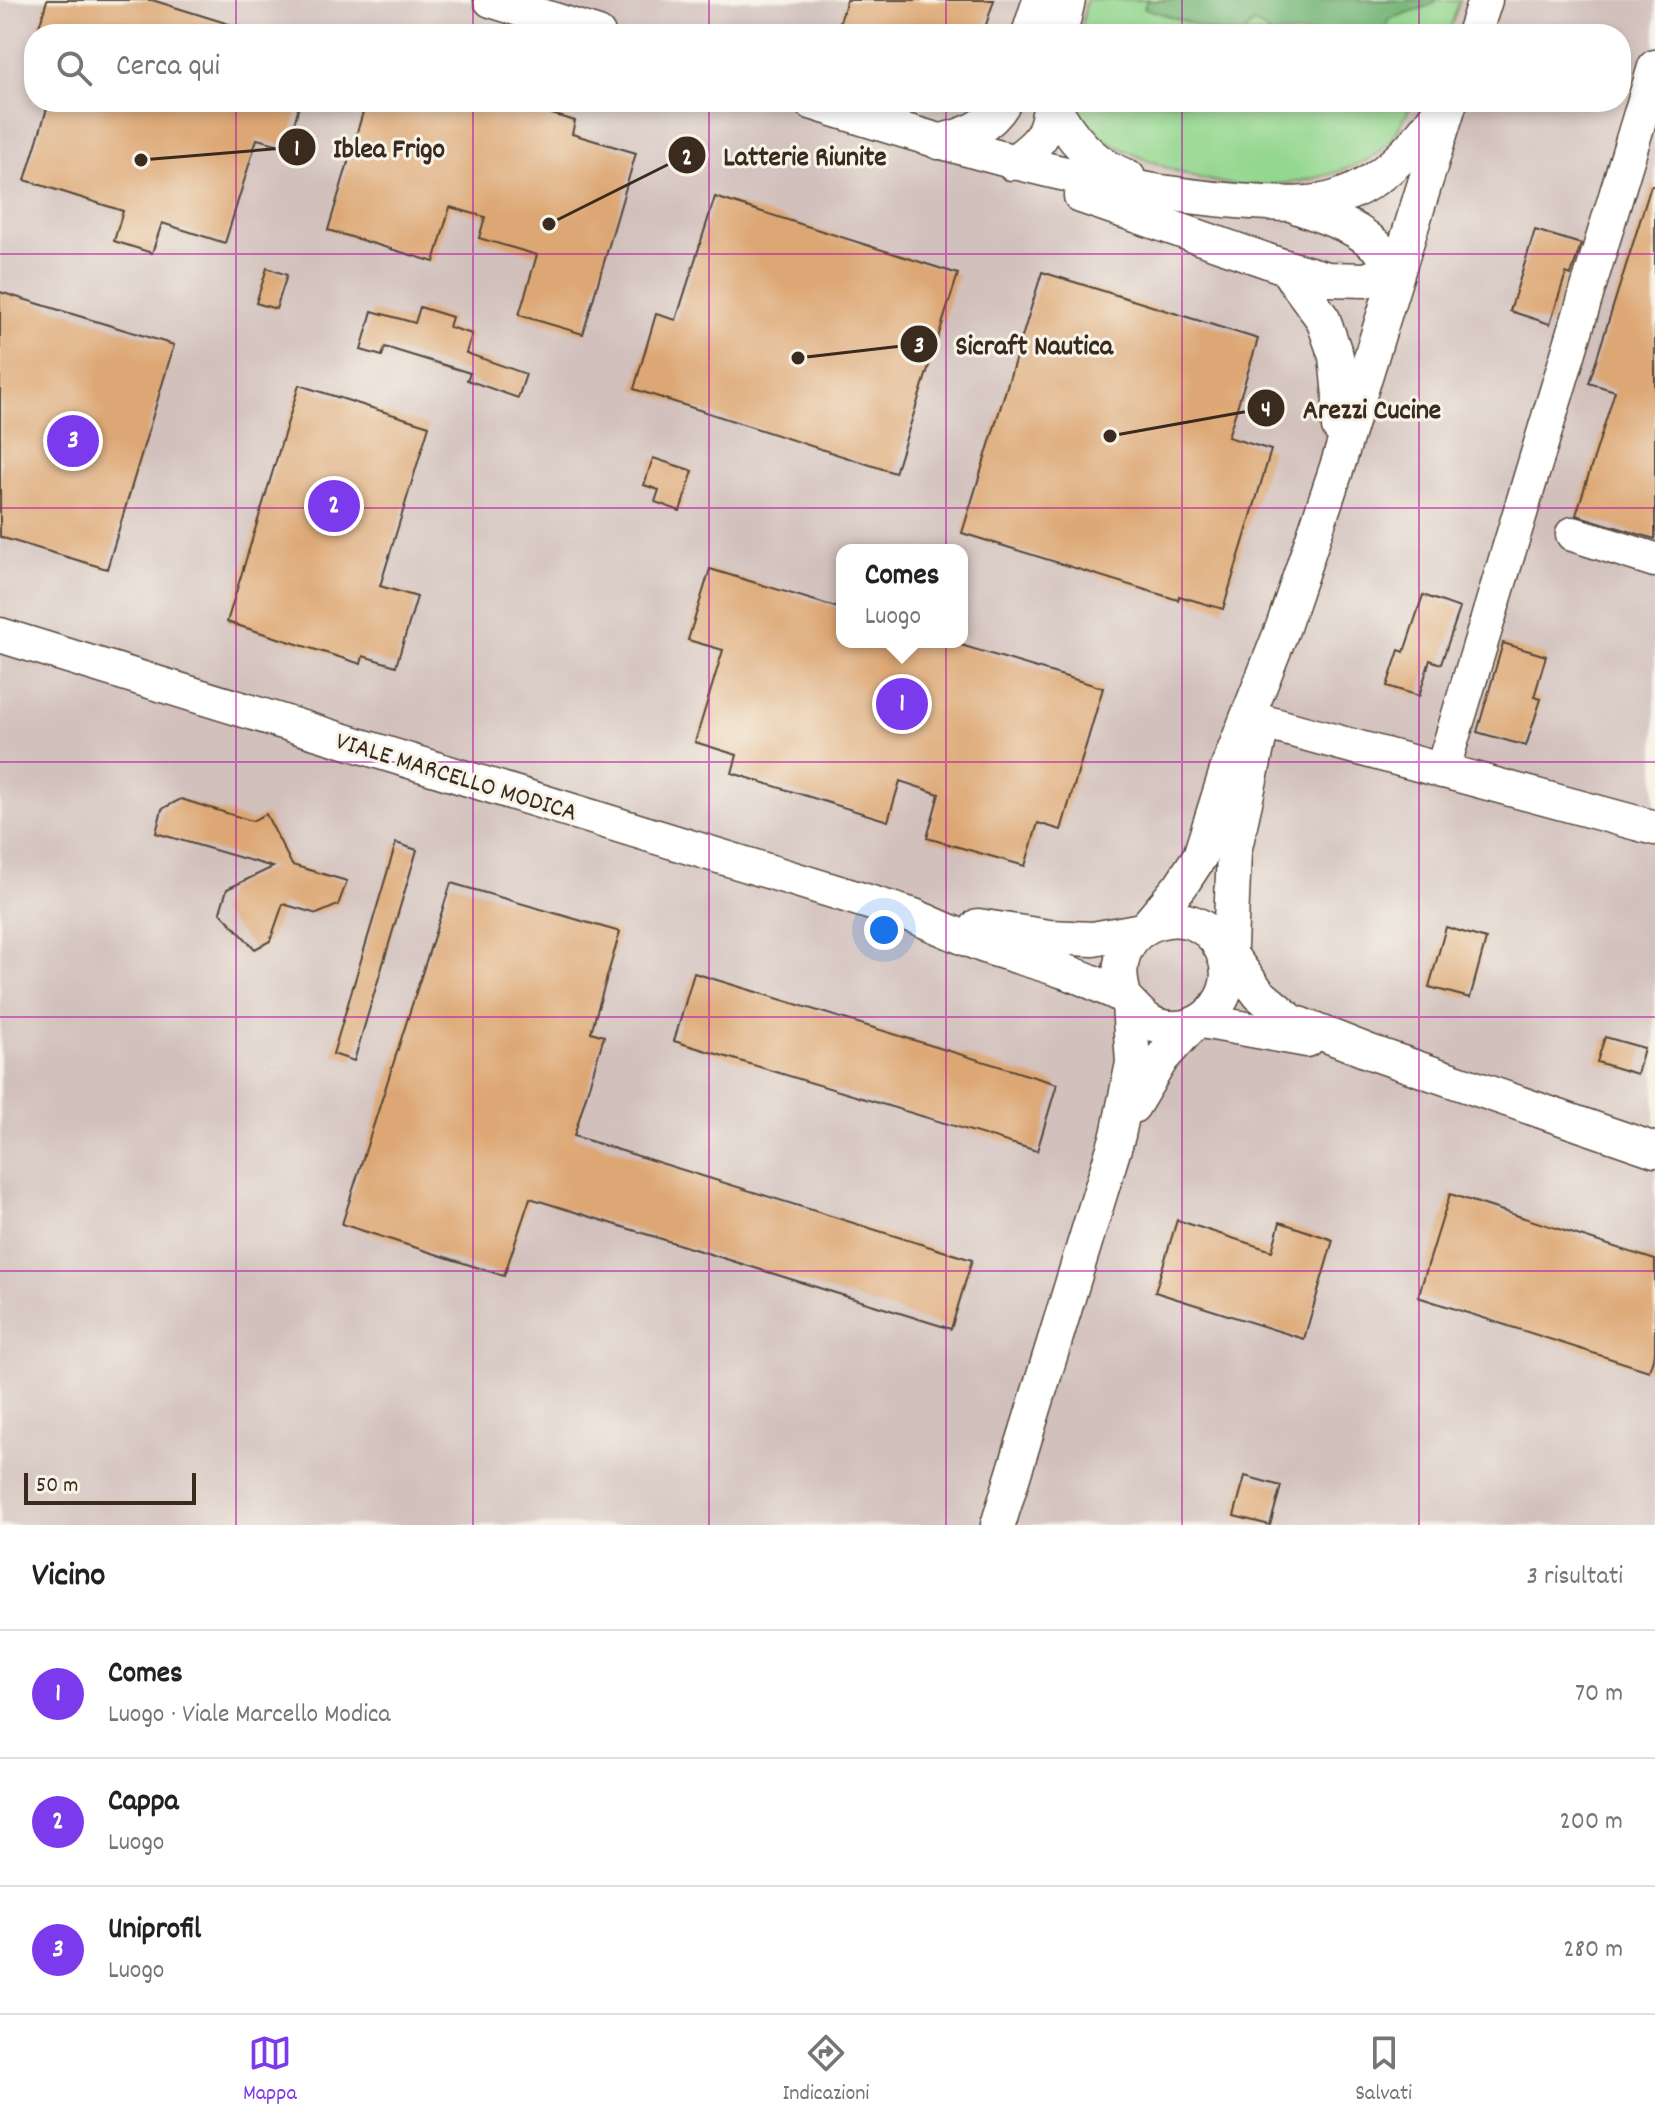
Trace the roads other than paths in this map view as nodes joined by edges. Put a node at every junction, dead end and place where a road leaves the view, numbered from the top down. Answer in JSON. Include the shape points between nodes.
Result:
{"nodes":[{"id":1,"x":491,"y":0,"type":"edge"},
{"id":2,"x":1040,"y":0,"type":"edge"},
{"id":3,"x":1068,"y":0,"type":"edge"},
{"id":4,"x":1485,"y":0,"type":"edge"},
{"id":5,"x":567,"y":24,"type":"edge"},
{"id":6,"x":1032,"y":24,"type":"edge"},
{"id":7,"x":1062,"y":24,"type":"edge"},
{"id":8,"x":1477,"y":24,"type":"edge"},
{"id":9,"x":1655,"y":67,"type":"edge"},
{"id":10,"x":843,"y":112,"type":"edge"},
{"id":11,"x":999,"y":112,"type":"edge"},
{"id":12,"x":1006,"y":112,"type":"edge"},
{"id":13,"x":1050,"y":112,"type":"edge"},
{"id":14,"x":1058,"y":112,"type":"edge"},
{"id":15,"x":1440,"y":112,"type":"edge"},
{"id":16,"x":1444,"y":112,"type":"edge"},
{"id":17,"x":938,"y":142,"type":"junction"},
{"id":18,"x":1012,"y":163,"type":"junction"},
{"id":19,"x":1185,"y":197,"type":"junction"},
{"id":20,"x":1293,"y":205,"type":"junction"},
{"id":21,"x":1285,"y":267,"type":"junction"},
{"id":22,"x":1397,"y":268,"type":"junction"},
{"id":23,"x":1338,"y":464,"type":"junction"},
{"id":24,"x":1573,"y":534,"type":"dead end"},
{"id":25,"x":1655,"y":560,"type":"edge"},
{"id":26,"x":1283,"y":627,"type":"junction"},
{"id":27,"x":0,"y":635,"type":"edge"},
{"id":28,"x":1263,"y":722,"type":"junction"},
{"id":29,"x":1442,"y":771,"type":"junction"},
{"id":30,"x":1651,"y":819,"type":"edge"},
{"id":31,"x":914,"y":916,"type":"junction"},
{"id":32,"x":1145,"y":928,"type":"junction"},
{"id":33,"x":1232,"y":956,"type":"junction"},
{"id":34,"x":1127,"y":1001,"type":"junction"},
{"id":35,"x":1196,"y":1023,"type":"junction"},
{"id":36,"x":1370,"y":1052,"type":"junction"},
{"id":37,"x":1118,"y":1135,"type":"junction"},
{"id":38,"x":1655,"y":1150,"type":"edge"},
{"id":39,"x":998,"y":1525,"type":"edge"}],
"edges":[{"from":1,"to":5,"type":"street"},
{"from":2,"to":6,"type":"street"},
{"from":3,"to":7,"type":"street"},
{"from":4,"to":8,"type":"street"},
{"from":9,"to":29,"type":"street"},
{"from":10,"to":17,"type":"street"},
{"from":11,"to":17,"type":"street","via":[[966,135]]},
{"from":12,"to":18,"type":"street"},
{"from":13,"to":18,"type":"street","via":[[1041,140]]},
{"from":14,"to":19,"type":"street","via":[[1093,158],[1122,175]]},
{"from":15,"to":20,"type":"street","via":[[1389,169],[1340,197]]},
{"from":16,"to":22,"type":"street"},
{"from":17,"to":18,"type":"street"},
{"from":18,"to":19,"type":"street"},
{"from":18,"to":21,"type":"street","via":[[1089,199]]},
{"from":19,"to":20,"type":"street"},
{"from":20,"to":22,"type":"street","via":[[1349,225],[1378,244]]},
{"from":21,"to":22,"type":"street","via":[[1328,279],[1366,280]]},
{"from":21,"to":23,"type":"street","via":[[1323,319],[1336,356]]},
{"from":22,"to":23,"type":"street"},
{"from":23,"to":26,"type":"street"},
{"from":24,"to":25,"type":"street"},
{"from":26,"to":28,"type":"street"},
{"from":26,"to":32,"type":"street","via":[[1228,767],[1200,856]]},
{"from":27,"to":31,"type":"street","name":"VIALE MARCELLO MODICA"},
{"from":28,"to":29,"type":"street"},
{"from":28,"to":33,"type":"street","via":[[1234,852]]},
{"from":29,"to":30,"type":"street"},
{"from":31,"to":32,"type":"street","via":[[1049,937],[1093,939]]},
{"from":31,"to":34,"type":"street","via":[[980,944],[1081,976]]},
{"from":32,"to":33,"type":"street","via":[[1175,919],[1189,922],[1202,927]]},
{"from":32,"to":34,"type":"street","via":[[1131,940],[1119,969]]},
{"from":33,"to":35,"type":"street","via":[[1224,995],[1215,1010]]},
{"from":33,"to":36,"type":"street","via":[[1259,994],[1291,1021]]},
{"from":34,"to":35,"type":"street","via":[[1156,1025]]},
{"from":34,"to":37,"type":"street","via":[[1133,1063]]},
{"from":35,"to":36,"type":"street"},
{"from":35,"to":37,"type":"street","via":[[1148,1078]]},
{"from":36,"to":38,"type":"street"},
{"from":37,"to":39,"type":"street"}]}
